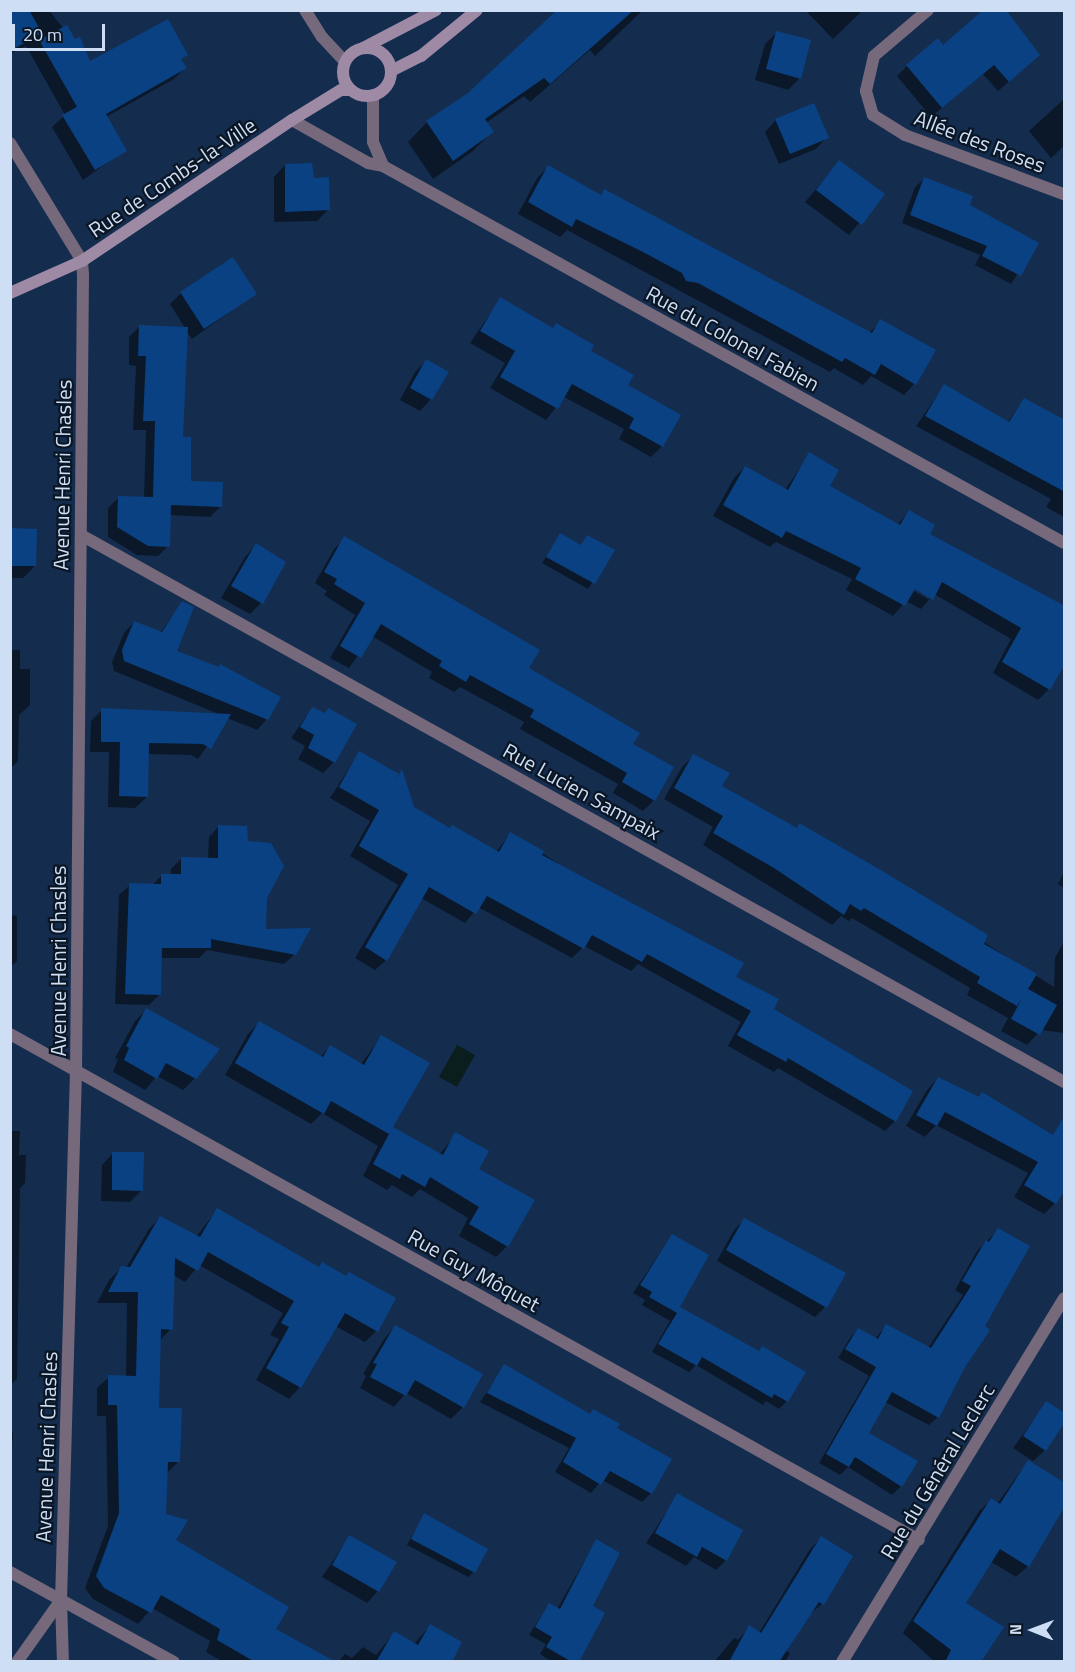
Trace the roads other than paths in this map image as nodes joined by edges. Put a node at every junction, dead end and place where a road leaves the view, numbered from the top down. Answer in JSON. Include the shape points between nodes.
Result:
{"nodes":[{"id":1,"x":305,"y":10,"type":"edge"},
{"id":2,"x":436,"y":10,"type":"edge"},
{"id":3,"x":477,"y":10,"type":"edge"},
{"id":4,"x":928,"y":10,"type":"edge"},
{"id":5,"x":363,"y":48,"type":"junction"},
{"id":6,"x":345,"y":62,"type":"junction"},
{"id":7,"x":391,"y":71,"type":"junction"},
{"id":8,"x":351,"y":90,"type":"junction"},
{"id":9,"x":373,"y":95,"type":"junction"},
{"id":10,"x":292,"y":120,"type":"junction"},
{"id":11,"x":10,"y":143,"type":"edge"},
{"id":12,"x":383,"y":166,"type":"junction"},
{"id":13,"x":1065,"y":194,"type":"edge"},
{"id":14,"x":82,"y":261,"type":"junction"},
{"id":15,"x":10,"y":293,"type":"edge"},
{"id":16,"x":81,"y":535,"type":"junction"},
{"id":17,"x":1065,"y":543,"type":"edge"},
{"id":18,"x":10,"y":1034,"type":"edge"},
{"id":19,"x":76,"y":1071,"type":"junction"},
{"id":20,"x":1065,"y":1082,"type":"edge"},
{"id":21,"x":1065,"y":1299,"type":"edge"},
{"id":22,"x":919,"y":1540,"type":"junction"},
{"id":23,"x":10,"y":1572,"type":"edge"},
{"id":24,"x":61,"y":1600,"type":"junction"},
{"id":25,"x":17,"y":1662,"type":"edge"},
{"id":26,"x":63,"y":1662,"type":"edge"},
{"id":27,"x":174,"y":1662,"type":"edge"},
{"id":28,"x":842,"y":1662,"type":"edge"}],
"edges":[{"from":1,"to":6,"type":"street"},
{"from":2,"to":5,"type":"main road"},
{"from":3,"to":7,"type":"main road","via":[[421,57]]},
{"from":4,"to":13,"type":"street","name":"Allée des Roses","via":[[874,56],[866,91],[873,115],[905,135]]},
{"from":5,"to":6,"type":"main road"},
{"from":5,"to":7,"type":"main road","via":[[385,56]]},
{"from":6,"to":8,"type":"main road","via":[[344,77]]},
{"from":7,"to":9,"type":"main road","via":[[386,86]]},
{"from":8,"to":9,"type":"main road"},
{"from":8,"to":10,"type":"main road","name":"Rue de Combs-la-Ville","via":[[341,90]]},
{"from":9,"to":12,"type":"street","via":[[373,142]]},
{"from":10,"to":12,"type":"street","name":"Rue du Colonel Fabien","via":[[368,163]]},
{"from":10,"to":14,"type":"main road","name":"Rue de Combs-la-Ville"},
{"from":11,"to":14,"type":"street"},
{"from":12,"to":17,"type":"street","name":"Rue du Colonel Fabien"},
{"from":14,"to":15,"type":"main road","name":"Rue de Combs-la-Ville"},
{"from":14,"to":16,"type":"street","name":"Avenue Henri Chasles"},
{"from":16,"to":19,"type":"street","name":"Avenue Henri Chasles"},
{"from":16,"to":20,"type":"street","name":"Rue Lucien Sampaix"},
{"from":18,"to":19,"type":"street","name":"Rue Guy Môquet"},
{"from":19,"to":22,"type":"street","name":"Rue Guy Môquet"},
{"from":19,"to":24,"type":"street","name":"Avenue Henri Chasles"},
{"from":21,"to":22,"type":"street","name":"Rue du Général Leclerc"},
{"from":22,"to":28,"type":"street","name":"Rue du Général Leclerc"},
{"from":23,"to":24,"type":"street"},
{"from":24,"to":25,"type":"street"},
{"from":24,"to":26,"type":"street","name":"Avenue Henri Chasles"},
{"from":24,"to":27,"type":"street"}]}
